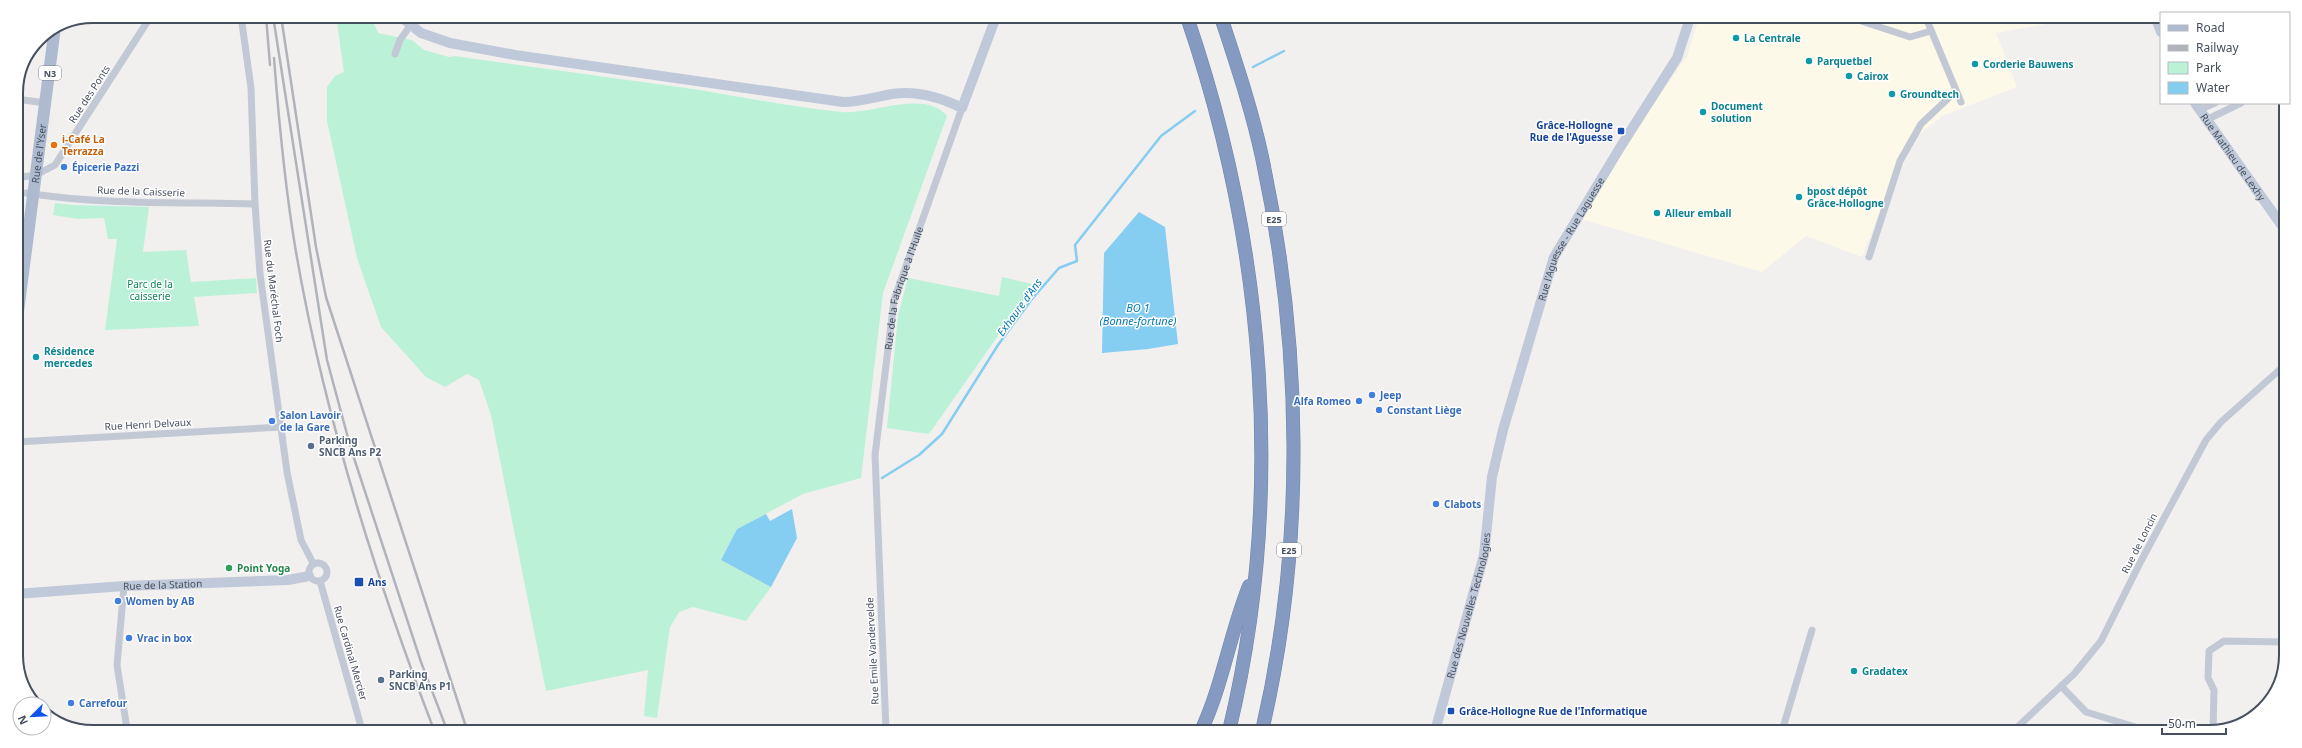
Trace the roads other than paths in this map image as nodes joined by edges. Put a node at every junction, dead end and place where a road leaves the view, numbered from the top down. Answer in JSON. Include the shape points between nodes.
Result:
{"nodes":[{"id":1,"x":146,"y":23,"type":"edge"},
{"id":2,"x":242,"y":23,"type":"edge"},
{"id":3,"x":407,"y":23,"type":"edge"},
{"id":4,"x":994,"y":23,"type":"edge"},
{"id":5,"x":1189,"y":23,"type":"edge"},
{"id":6,"x":1223,"y":23,"type":"edge"},
{"id":7,"x":1226,"y":23,"type":"edge"},
{"id":8,"x":1688,"y":23,"type":"edge"},
{"id":9,"x":1867,"y":23,"type":"edge"},
{"id":10,"x":1928,"y":23,"type":"edge"},
{"id":11,"x":410,"y":26,"type":"junction"},
{"id":12,"x":1226,"y":31,"type":"junction"},
{"id":13,"x":1931,"y":31,"type":"junction"},
{"id":14,"x":54,"y":35,"type":"edge"},
{"id":15,"x":47,"y":40,"type":"edge"},
{"id":16,"x":395,"y":54,"type":"dead end"},
{"id":17,"x":1956,"y":91,"type":"junction"},
{"id":18,"x":23,"y":100,"type":"edge"},
{"id":19,"x":1961,"y":102,"type":"dead end"},
{"id":20,"x":42,"y":103,"type":"junction"},
{"id":21,"x":2210,"y":104,"type":"edge"},
{"id":22,"x":2239,"y":104,"type":"edge"},
{"id":23,"x":2197,"y":107,"type":"edge"},
{"id":24,"x":962,"y":108,"type":"junction"},
{"id":25,"x":2206,"y":120,"type":"junction"},
{"id":26,"x":32,"y":175,"type":"junction"},
{"id":27,"x":23,"y":177,"type":"edge"},
{"id":28,"x":30,"y":194,"type":"junction"},
{"id":29,"x":255,"y":204,"type":"junction"},
{"id":30,"x":2279,"y":222,"type":"edge"},
{"id":31,"x":23,"y":233,"type":"edge"},
{"id":32,"x":1869,"y":257,"type":"dead end"},
{"id":33,"x":23,"y":260,"type":"edge"},
{"id":34,"x":2279,"y":370,"type":"edge"},
{"id":35,"x":281,"y":427,"type":"junction"},
{"id":36,"x":23,"y":442,"type":"edge"},
{"id":37,"x":1492,"y":477,"type":"joint"},
{"id":38,"x":313,"y":563,"type":"junction"},
{"id":39,"x":1255,"y":571,"type":"junction"},
{"id":40,"x":879,"y":572,"type":"joint"},
{"id":41,"x":309,"y":576,"type":"junction"},
{"id":42,"x":320,"y":581,"type":"junction"},
{"id":43,"x":124,"y":586,"type":"junction"},
{"id":44,"x":23,"y":593,"type":"edge"},
{"id":45,"x":1812,"y":630,"type":"dead end"},
{"id":46,"x":2279,"y":642,"type":"edge"},
{"id":47,"x":2061,"y":686,"type":"junction"},
{"id":48,"x":126,"y":725,"type":"edge"},
{"id":49,"x":361,"y":725,"type":"edge"},
{"id":50,"x":886,"y":725,"type":"edge"},
{"id":51,"x":1203,"y":725,"type":"edge"},
{"id":52,"x":1230,"y":725,"type":"edge"},
{"id":53,"x":1263,"y":725,"type":"edge"},
{"id":54,"x":1437,"y":725,"type":"edge"},
{"id":55,"x":1784,"y":725,"type":"edge"},
{"id":56,"x":2019,"y":725,"type":"edge"},
{"id":57,"x":2129,"y":725,"type":"edge"},
{"id":58,"x":2213,"y":725,"type":"edge"}],
"edges":[{"from":1,"to":26,"type":"street","name":"Rue des Ponts","via":[[55,165]]},
{"from":2,"to":29,"type":"street","name":"Rue du Maréchal Foch","via":[[251,88]]},
{"from":3,"to":11,"type":"street"},
{"from":4,"to":24,"type":"street","name":"Rue de la Fabrique à l'Huile"},
{"from":5,"to":39,"type":"highway","via":[[1232,178],[1256,322],[1261,415],[1260,494]]},
{"from":6,"to":12,"type":"highway","number":"E25"},
{"from":7,"to":12,"type":"highway"},
{"from":8,"to":37,"type":"street","name":"Rue l'Aguesse - Rue Laguesse","via":[[1677,58],[1554,257],[1503,430]]},
{"from":9,"to":13,"type":"street","via":[[1910,37]]},
{"from":10,"to":13,"type":"street"},
{"from":11,"to":16,"type":"street","via":[[400,40]]},
{"from":11,"to":24,"type":"street","via":[[420,33],[450,43],[534,58],[843,102],[863,101],[901,93],[922,94],[937,97]]},
{"from":12,"to":53,"type":"highway","number":"E25","via":[[1266,177],[1276,234],[1292,370],[1292,506],[1286,598]]},
{"from":13,"to":17,"type":"street"},
{"from":14,"to":20,"type":"main road","name":"Rue de l'Yser","number":"N3"},
{"from":15,"to":20,"type":"main road","name":"Rue de l'Yser","number":"N3"},
{"from":17,"to":19,"type":"street"},
{"from":17,"to":32,"type":"street","via":[[1921,124],[1900,161]]},
{"from":18,"to":20,"type":"street"},
{"from":20,"to":26,"type":"main road","name":"Rue de l'Yser","number":"N3"},
{"from":21,"to":23,"type":"street"},
{"from":22,"to":25,"type":"street"},
{"from":23,"to":25,"type":"street","name":"Rue Mathieu de Lexhy"},
{"from":24,"to":40,"type":"street","name":"Rue de la Fabrique à l'Huile","via":[[894,300],[875,455]]},
{"from":25,"to":30,"type":"street","name":"Rue Mathieu de Lexhy"},
{"from":26,"to":27,"type":"street","name":"Rue des Ponts"},
{"from":26,"to":28,"type":"main road","name":"Rue de l'Yser","number":"N3"},
{"from":28,"to":29,"type":"street","name":"Rue de la Caisserie","via":[[117,201]]},
{"from":28,"to":31,"type":"main road","name":"Rue de l'Yser","number":"N3"},
{"from":28,"to":33,"type":"main road","name":"Rue de l'Yser","number":"N3"},
{"from":29,"to":35,"type":"street","name":"Rue du Maréchal Foch","via":[[260,274]]},
{"from":34,"to":47,"type":"street","name":"Rue de Loncin","via":[[2221,422],[2206,440],[2101,641]]},
{"from":35,"to":36,"type":"street","name":"Rue Henri Delvaux"},
{"from":35,"to":38,"type":"street","name":"Rue du Maréchal Foch","via":[[294,514],[301,540]]},
{"from":37,"to":54,"type":"street","name":"Rue des Nouvelles Technologies","via":[[1484,555]]},
{"from":38,"to":41,"type":"street","via":[[308,569]]},
{"from":38,"to":42,"type":"street","via":[[321,563],[327,569],[326,577]]},
{"from":39,"to":51,"type":"highway","via":[[1240,609],[1223,674]]},
{"from":39,"to":52,"type":"highway","via":[[1247,634]]},
{"from":40,"to":50,"type":"street","name":"Rue Emile Vandervelde"},
{"from":41,"to":42,"type":"street"},
{"from":41,"to":43,"type":"street","name":"Rue de la Station","via":[[258,582]]},
{"from":42,"to":49,"type":"street","name":"Rue Cardinal Mercier"},
{"from":43,"to":44,"type":"street","name":"Rue de la Station"},
{"from":43,"to":48,"type":"street","via":[[117,665]]},
{"from":45,"to":55,"type":"street"},
{"from":46,"to":58,"type":"street","via":[[2224,641],[2209,650],[2208,678],[2214,690]]},
{"from":47,"to":56,"type":"street","name":"Rue de Loncin"},
{"from":47,"to":57,"type":"street","via":[[2086,712]]}]}
